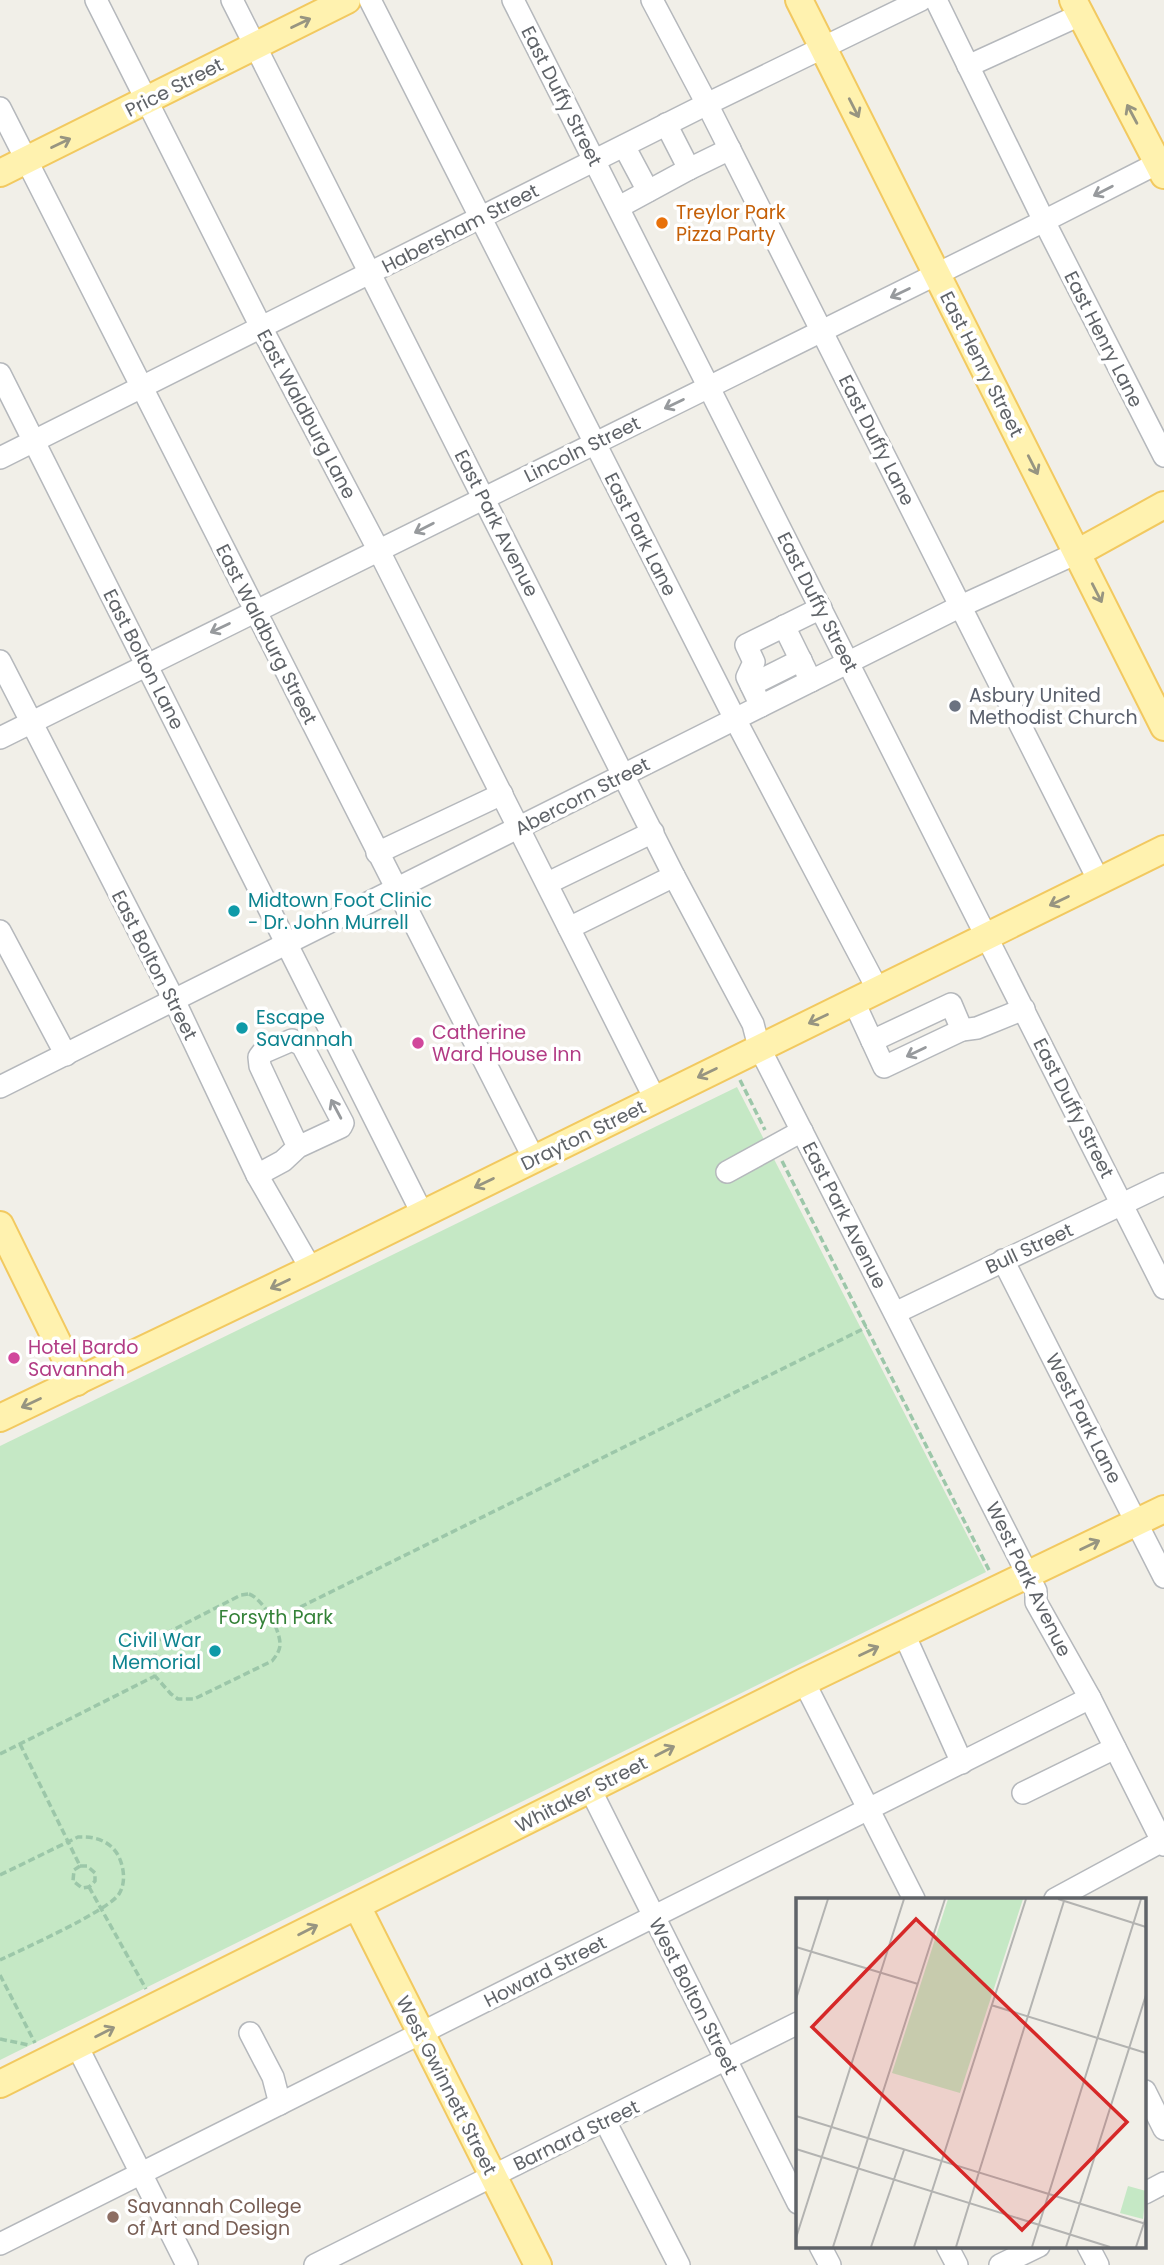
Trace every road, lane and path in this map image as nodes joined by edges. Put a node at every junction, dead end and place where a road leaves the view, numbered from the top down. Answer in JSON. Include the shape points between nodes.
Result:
{"nodes":[{"id":1,"x":96,"y":0,"type":"edge"},
{"id":2,"x":232,"y":0,"type":"edge"},
{"id":3,"x":347,"y":0,"type":"edge"},
{"id":4,"x":370,"y":0,"type":"edge"},
{"id":5,"x":513,"y":0,"type":"edge"},
{"id":6,"x":652,"y":0,"type":"edge"},
{"id":7,"x":799,"y":0,"type":"edge"},
{"id":8,"x":921,"y":0,"type":"edge"},
{"id":9,"x":936,"y":0,"type":"edge"},
{"id":10,"x":1076,"y":7,"type":"edge"},
{"id":11,"x":255,"y":46,"type":"junction"},
{"id":12,"x":824,"y":47,"type":"junction"},
{"id":13,"x":968,"y":66,"type":"junction"},
{"id":14,"x":147,"y":102,"type":"junction"},
{"id":15,"x":708,"y":104,"type":"junction"},
{"id":16,"x":0,"y":108,"type":"edge"},
{"id":17,"x":666,"y":124,"type":"junction"},
{"id":18,"x":624,"y":146,"type":"junction"},
{"id":19,"x":730,"y":149,"type":"junction"},
{"id":20,"x":26,"y":160,"type":"junction"},
{"id":21,"x":595,"y":160,"type":"junction"},
{"id":22,"x":1162,"y":166,"type":"edge"},
{"id":23,"x":689,"y":169,"type":"junction"},
{"id":24,"x":0,"y":173,"type":"edge"},
{"id":25,"x":648,"y":191,"type":"junction"},
{"id":26,"x":619,"y":207,"type":"junction"},
{"id":27,"x":482,"y":217,"type":"junction"},
{"id":28,"x":1044,"y":221,"type":"junction"},
{"id":29,"x":371,"y":272,"type":"junction"},
{"id":30,"x":937,"y":274,"type":"junction"},
{"id":31,"x":261,"y":327,"type":"junction"},
{"id":32,"x":822,"y":331,"type":"junction"},
{"id":33,"x":0,"y":374,"type":"edge"},
{"id":34,"x":142,"y":387,"type":"junction"},
{"id":35,"x":709,"y":387,"type":"junction"},
{"id":36,"x":34,"y":441,"type":"junction"},
{"id":37,"x":595,"y":443,"type":"junction"},
{"id":38,"x":1164,"y":456,"type":"edge"},
{"id":39,"x":0,"y":458,"type":"edge"},
{"id":40,"x":485,"y":497,"type":"junction"},
{"id":41,"x":1164,"y":505,"type":"edge"},
{"id":42,"x":379,"y":551,"type":"junction"},
{"id":43,"x":1077,"y":553,"type":"junction"},
{"id":44,"x":961,"y":606,"type":"junction"},
{"id":45,"x":821,"y":608,"type":"junction"},
{"id":46,"x":255,"y":611,"type":"junction"},
{"id":47,"x":784,"y":626,"type":"junction"},
{"id":48,"x":801,"y":660,"type":"junction"},
{"id":49,"x":0,"y":661,"type":"edge"},
{"id":50,"x":848,"y":662,"type":"junction"},
{"id":51,"x":147,"y":664,"type":"junction"},
{"id":52,"x":811,"y":681,"type":"junction"},
{"id":53,"x":751,"y":685,"type":"junction"},
{"id":54,"x":1156,"y":694,"type":"edge"},
{"id":55,"x":761,"y":706,"type":"junction"},
{"id":56,"x":735,"y":719,"type":"junction"},
{"id":57,"x":32,"y":723,"type":"junction"},
{"id":58,"x":1164,"y":727,"type":"edge"},
{"id":59,"x":0,"y":738,"type":"edge"},
{"id":60,"x":624,"y":775,"type":"junction"},
{"id":61,"x":502,"y":794,"type":"junction"},
{"id":62,"x":465,"y":811,"type":"junction"},
{"id":63,"x":519,"y":827,"type":"junction"},
{"id":64,"x":653,"y":832,"type":"junction"},
{"id":65,"x":481,"y":846,"type":"junction"},
{"id":66,"x":1164,"y":849,"type":"edge"},
{"id":67,"x":377,"y":853,"type":"junction"},
{"id":68,"x":674,"y":876,"type":"junction"},
{"id":69,"x":1099,"y":881,"type":"junction"},
{"id":70,"x":548,"y":883,"type":"junction"},
{"id":71,"x":396,"y":889,"type":"junction"},
{"id":72,"x":569,"y":928,"type":"junction"},
{"id":73,"x":0,"y":931,"type":"edge"},
{"id":74,"x":987,"y":935,"type":"junction"},
{"id":75,"x":287,"y":944,"type":"junction"},
{"id":76,"x":878,"y":990,"type":"junction"},
{"id":77,"x":174,"y":1000,"type":"junction"},
{"id":78,"x":854,"y":1002,"type":"junction"},
{"id":79,"x":1024,"y":1009,"type":"junction"},
{"id":80,"x":759,"y":1047,"type":"junction"},
{"id":81,"x":66,"y":1055,"type":"junction"},
{"id":82,"x":740,"y":1080,"type":"dead end"},
{"id":83,"x":0,"y":1087,"type":"edge"},
{"id":84,"x":655,"y":1099,"type":"junction"},
{"id":85,"x":802,"y":1131,"type":"junction"},
{"id":86,"x":298,"y":1147,"type":"junction"},
{"id":87,"x":774,"y":1147,"type":"junction"},
{"id":88,"x":534,"y":1159,"type":"junction"},
{"id":89,"x":727,"y":1172,"type":"dead end"},
{"id":90,"x":257,"y":1175,"type":"junction"},
{"id":91,"x":1164,"y":1184,"type":"edge"},
{"id":92,"x":1122,"y":1204,"type":"junction"},
{"id":93,"x":422,"y":1213,"type":"junction"},
{"id":94,"x":0,"y":1225,"type":"edge"},
{"id":95,"x":1003,"y":1260,"type":"junction"},
{"id":96,"x":311,"y":1269,"type":"junction"},
{"id":97,"x":1164,"y":1287,"type":"edge"},
{"id":98,"x":892,"y":1306,"type":"junction"},
{"id":99,"x":867,"y":1327,"type":"junction"},
{"id":100,"x":77,"y":1382,"type":"junction"},
{"id":101,"x":0,"y":1418,"type":"edge"},
{"id":102,"x":1164,"y":1509,"type":"edge"},
{"id":103,"x":1138,"y":1522,"type":"junction"},
{"id":104,"x":991,"y":1574,"type":"dead end"},
{"id":105,"x":1028,"y":1576,"type":"junction"},
{"id":106,"x":1164,"y":1577,"type":"edge"},
{"id":107,"x":272,"y":1621,"type":"junction"},
{"id":108,"x":904,"y":1634,"type":"junction"},
{"id":109,"x":155,"y":1676,"type":"junction"},
{"id":110,"x":804,"y":1682,"type":"junction"},
{"id":111,"x":1090,"y":1698,"type":"junction"},
{"id":112,"x":20,"y":1744,"type":"junction"},
{"id":113,"x":1115,"y":1748,"type":"junction"},
{"id":114,"x":0,"y":1754,"type":"edge"},
{"id":115,"x":962,"y":1763,"type":"junction"},
{"id":116,"x":590,"y":1789,"type":"junction"},
{"id":117,"x":1023,"y":1793,"type":"dead end"},
{"id":118,"x":868,"y":1809,"type":"junction"},
{"id":119,"x":67,"y":1842,"type":"junction"},
{"id":120,"x":1163,"y":1842,"type":"edge"},
{"id":121,"x":80,"y":1866,"type":"junction"},
{"id":122,"x":0,"y":1875,"type":"edge"},
{"id":123,"x":89,"y":1887,"type":"junction"},
{"id":124,"x":913,"y":1898,"type":"edge"},
{"id":125,"x":1057,"y":1898,"type":"edge"},
{"id":126,"x":356,"y":1906,"type":"junction"},
{"id":127,"x":101,"y":1909,"type":"junction"},
{"id":128,"x":654,"y":1917,"type":"junction"},
{"id":129,"x":0,"y":1960,"type":"edge"},
{"id":130,"x":0,"y":1975,"type":"edge"},
{"id":131,"x":148,"y":1992,"type":"dead end"},
{"id":132,"x":796,"y":2024,"type":"edge"},
{"id":133,"x":250,"y":2033,"type":"dead end"},
{"id":134,"x":421,"y":2033,"type":"junction"},
{"id":135,"x":0,"y":2039,"type":"edge"},
{"id":136,"x":77,"y":2046,"type":"junction"},
{"id":137,"x":726,"y":2059,"type":"junction"},
{"id":138,"x":0,"y":2084,"type":"edge"},
{"id":139,"x":1146,"y":2093,"type":"edge"},
{"id":140,"x":280,"y":2104,"type":"junction"},
{"id":141,"x":605,"y":2121,"type":"junction"},
{"id":142,"x":1164,"y":2129,"type":"edge"},
{"id":143,"x":141,"y":2174,"type":"junction"},
{"id":144,"x":493,"y":2176,"type":"junction"},
{"id":145,"x":1164,"y":2183,"type":"edge"},
{"id":146,"x":1146,"y":2192,"type":"edge"},
{"id":147,"x":796,"y":2199,"type":"edge"},
{"id":148,"x":0,"y":2244,"type":"edge"},
{"id":149,"x":821,"y":2248,"type":"edge"},
{"id":150,"x":948,"y":2248,"type":"edge"},
{"id":151,"x":1035,"y":2248,"type":"edge"},
{"id":152,"x":1089,"y":2248,"type":"edge"},
{"id":153,"x":187,"y":2265,"type":"edge"},
{"id":154,"x":315,"y":2265,"type":"edge"},
{"id":155,"x":538,"y":2265,"type":"edge"},
{"id":156,"x":679,"y":2265,"type":"edge"},
{"id":157,"x":830,"y":2265,"type":"edge"},
{"id":158,"x":957,"y":2265,"type":"edge"},
{"id":159,"x":1000,"y":2265,"type":"edge"},
{"id":160,"x":1098,"y":2265,"type":"edge"}],
"edges":[{"from":1,"to":14,"type":"street","name":"East Waldburg Lane"},
{"from":2,"to":11,"type":"street","name":"East Park Avenue"},
{"from":11,"to":3,"type":"main road","name":"Price Street","one_way":true},
{"from":4,"to":27,"type":"street","name":"East Park Lane"},
{"from":5,"to":21,"type":"street","name":"East Duffy Street"},
{"from":6,"to":15,"type":"street","name":"East Duffy Lane"},
{"from":7,"to":12,"type":"main road","name":"East Henry Street"},
{"from":8,"to":12,"type":"street","name":"Habersham Street"},
{"from":9,"to":13,"type":"street","name":"East Henry Lane"},
{"from":10,"to":13,"type":"street"},
{"from":22,"to":10,"type":"main road","one_way":true},
{"from":11,"to":14,"type":"main road","name":"Price Street"},
{"from":11,"to":29,"type":"street","name":"East Park Avenue"},
{"from":12,"to":15,"type":"street","name":"Habersham Street"},
{"from":12,"to":30,"type":"main road","name":"East Henry Street","one_way":true},
{"from":13,"to":28,"type":"street","name":"East Henry Lane"},
{"from":20,"to":14,"type":"main road","name":"Price Street","one_way":true},
{"from":14,"to":31,"type":"street","name":"East Waldburg Lane"},
{"from":15,"to":17,"type":"street","name":"Habersham Street"},
{"from":15,"to":19,"type":"street","name":"East Duffy Lane"},
{"from":16,"to":20,"type":"street","name":"East Waldburg Street"},
{"from":17,"to":18,"type":"street","name":"Habersham Street"},
{"from":17,"to":23,"type":"street"},
{"from":18,"to":21,"type":"street","name":"Habersham Street"},
{"from":18,"to":25,"type":"street"},
{"from":19,"to":23,"type":"street"},
{"from":19,"to":32,"type":"street","name":"East Duffy Lane"},
{"from":20,"to":24,"type":"main road","name":"Price Street"},
{"from":20,"to":34,"type":"street","name":"East Waldburg Street"},
{"from":21,"to":26,"type":"street","name":"East Duffy Street"},
{"from":21,"to":27,"type":"street","name":"Habersham Street"},
{"from":22,"to":28,"type":"street","name":"Lincoln Street","one_way":true},
{"from":23,"to":25,"type":"street"},
{"from":25,"to":26,"type":"street"},
{"from":26,"to":35,"type":"street","name":"East Duffy Street"},
{"from":27,"to":29,"type":"street","name":"Habersham Street"},
{"from":27,"to":37,"type":"street","name":"East Park Lane"},
{"from":28,"to":30,"type":"street","name":"Lincoln Street"},
{"from":28,"to":38,"type":"street","name":"East Henry Lane"},
{"from":29,"to":31,"type":"street","name":"Habersham Street"},
{"from":29,"to":40,"type":"street","name":"East Park Avenue"},
{"from":30,"to":32,"type":"street","name":"Lincoln Street","one_way":true},
{"from":30,"to":43,"type":"main road","name":"East Henry Street","one_way":true},
{"from":31,"to":34,"type":"street","name":"Habersham Street"},
{"from":31,"to":42,"type":"street","name":"East Waldburg Lane"},
{"from":32,"to":35,"type":"street","name":"Lincoln Street"},
{"from":32,"to":44,"type":"street","name":"East Duffy Lane"},
{"from":33,"to":36,"type":"street","name":"East Bolton Lane"},
{"from":34,"to":36,"type":"street","name":"Habersham Street"},
{"from":34,"to":46,"type":"street","name":"East Waldburg Street"},
{"from":35,"to":37,"type":"street","name":"Lincoln Street","one_way":true},
{"from":35,"to":45,"type":"street","name":"East Duffy Street"},
{"from":36,"to":39,"type":"street","name":"Habersham Street"},
{"from":36,"to":51,"type":"street","name":"East Bolton Lane"},
{"from":37,"to":40,"type":"street","name":"Lincoln Street"},
{"from":37,"to":56,"type":"street","name":"East Park Lane"},
{"from":40,"to":42,"type":"street","name":"Lincoln Street","one_way":true},
{"from":40,"to":60,"type":"street","name":"East Park Avenue"},
{"from":41,"to":43,"type":"main road","name":"Abercorn Street"},
{"from":42,"to":46,"type":"street","name":"Lincoln Street"},
{"from":42,"to":61,"type":"street","name":"East Waldburg Lane"},
{"from":43,"to":44,"type":"street","name":"Abercorn Street"},
{"from":43,"to":54,"type":"main road","name":"East Henry Street","one_way":true},
{"from":44,"to":50,"type":"street","name":"Abercorn Street"},
{"from":44,"to":69,"type":"street","name":"East Duffy Lane"},
{"from":45,"to":47,"type":"street"},
{"from":45,"to":50,"type":"street","name":"East Duffy Street"},
{"from":46,"to":51,"type":"street","name":"Lincoln Street","one_way":true},
{"from":46,"to":67,"type":"street","name":"East Waldburg Street"},
{"from":47,"to":48,"type":"street"},
{"from":47,"to":53,"type":"street","via":[[746,645],[754,662],[747,677]]},
{"from":48,"to":52,"type":"street"},
{"from":48,"to":53,"type":"street"},
{"from":49,"to":57,"type":"street","name":"East Bolton Street"},
{"from":50,"to":52,"type":"street","name":"Abercorn Street"},
{"from":50,"to":74,"type":"street","name":"East Duffy Street"},
{"from":51,"to":57,"type":"street","name":"Lincoln Street"},
{"from":51,"to":75,"type":"street","name":"East Bolton Lane"},
{"from":52,"to":55,"type":"street","name":"Abercorn Street"},
{"from":53,"to":55,"type":"street"},
{"from":54,"to":58,"type":"main road","name":"East Henry Street"},
{"from":55,"to":56,"type":"street","name":"Abercorn Street"},
{"from":56,"to":60,"type":"street","name":"Abercorn Street"},
{"from":56,"to":76,"type":"street","name":"East Park Lane"},
{"from":57,"to":59,"type":"street","name":"Lincoln Street"},
{"from":57,"to":77,"type":"street","name":"East Bolton Street"},
{"from":60,"to":63,"type":"street","name":"Abercorn Street"},
{"from":60,"to":64,"type":"street","name":"East Park Avenue"},
{"from":61,"to":62,"type":"street"},
{"from":61,"to":63,"type":"street","name":"East Waldburg Lane"},
{"from":62,"to":65,"type":"street"},
{"from":62,"to":67,"type":"street"},
{"from":63,"to":65,"type":"street","name":"Abercorn Street"},
{"from":63,"to":70,"type":"street","name":"East Waldburg Lane"},
{"from":64,"to":68,"type":"street","name":"East Park Avenue"},
{"from":64,"to":70,"type":"street"},
{"from":65,"to":71,"type":"street","name":"Abercorn Street"},
{"from":66,"to":69,"type":"main road","name":"Drayton Street"},
{"from":67,"to":71,"type":"street","name":"East Waldburg Street"},
{"from":68,"to":72,"type":"street"},
{"from":68,"to":80,"type":"street","name":"East Park Avenue","via":[[753,1024]]},
{"from":69,"to":74,"type":"main road","name":"Drayton Street","one_way":true},
{"from":70,"to":72,"type":"street","name":"East Waldburg Lane"},
{"from":71,"to":75,"type":"street","name":"Abercorn Street"},
{"from":71,"to":88,"type":"street","name":"East Waldburg Street"},
{"from":72,"to":84,"type":"street","name":"East Waldburg Lane"},
{"from":73,"to":81,"type":"street"},
{"from":74,"to":76,"type":"main road","name":"Drayton Street"},
{"from":74,"to":79,"type":"street","name":"East Duffy Street"},
{"from":75,"to":77,"type":"street","name":"Abercorn Street"},
{"from":75,"to":93,"type":"street","name":"East Bolton Lane"},
{"from":76,"to":78,"type":"main road","name":"Drayton Street"},
{"from":77,"to":81,"type":"street","name":"Abercorn Street"},
{"from":77,"to":90,"type":"street","name":"East Bolton Street"},
{"from":79,"to":78,"type":"street","one_way":true,"via":[[962,1030],[884,1067]]},
{"from":78,"to":80,"type":"main road","name":"Drayton Street","one_way":true},
{"from":79,"to":92,"type":"street","name":"East Duffy Street"},
{"from":80,"to":84,"type":"main road","name":"Drayton Street","one_way":true},
{"from":80,"to":85,"type":"street","name":"East Park Avenue"},
{"from":81,"to":83,"type":"street","name":"Abercorn Street"},
{"from":82,"to":87,"type":"path"},
{"from":84,"to":88,"type":"main road","name":"Drayton Street"},
{"from":85,"to":87,"type":"street"},
{"from":85,"to":98,"type":"street","name":"East Park Avenue"},
{"from":86,"to":86,"type":"street","one_way":true,"via":[[343,1123],[302,1045],[292,1040],[259,1057]]},
{"from":86,"to":90,"type":"street"},
{"from":87,"to":89,"type":"street"},
{"from":87,"to":99,"type":"path"},
{"from":88,"to":93,"type":"main road","name":"Drayton Street","one_way":true},
{"from":90,"to":96,"type":"street","name":"East Bolton Street"},
{"from":91,"to":92,"type":"street","name":"Bull Street"},
{"from":92,"to":95,"type":"street","name":"Bull Street"},
{"from":92,"to":97,"type":"street","name":"East Duffy Street"},
{"from":93,"to":96,"type":"main road","name":"Drayton Street"},
{"from":94,"to":100,"type":"main road"},
{"from":95,"to":98,"type":"street","name":"Bull Street"},
{"from":95,"to":103,"type":"street","name":"West Park Lane"},
{"from":96,"to":100,"type":"main road","name":"Drayton Street","one_way":true},
{"from":98,"to":105,"type":"street","name":"West Park Avenue"},
{"from":99,"to":104,"type":"path"},
{"from":99,"to":107,"type":"path"},
{"from":100,"to":101,"type":"main road","name":"Drayton Street","one_way":true},
{"from":102,"to":103,"type":"main road","name":"Whitaker Street"},
{"from":105,"to":103,"type":"main road","name":"Whitaker Street","one_way":true},
{"from":103,"to":106,"type":"street","name":"West Park Lane"},
{"from":105,"to":108,"type":"main road","name":"Whitaker Street"},
{"from":105,"to":111,"type":"street","name":"West Park Avenue","via":[[1036,1602]]},
{"from":107,"to":109,"type":"path","via":[[257,1597],[241,1595],[163,1635],[155,1649]]},
{"from":107,"to":109,"type":"path","via":[[280,1646],[272,1661],[204,1695],[178,1699]]},
{"from":110,"to":108,"type":"main road","name":"Whitaker Street","one_way":true},
{"from":108,"to":115,"type":"street"},
{"from":109,"to":112,"type":"path"},
{"from":116,"to":110,"type":"main road","name":"Whitaker Street","one_way":true},
{"from":110,"to":118,"type":"street"},
{"from":111,"to":113,"type":"street","name":"West Park Avenue"},
{"from":111,"to":115,"type":"street","name":"Howard Street"},
{"from":112,"to":114,"type":"path"},
{"from":112,"to":119,"type":"path"},
{"from":113,"to":117,"type":"street"},
{"from":113,"to":120,"type":"street","name":"West Park Avenue"},
{"from":115,"to":118,"type":"street","name":"Howard Street"},
{"from":116,"to":126,"type":"main road","name":"Whitaker Street"},
{"from":116,"to":128,"type":"street","name":"West Bolton Street"},
{"from":118,"to":124,"type":"street"},
{"from":118,"to":128,"type":"street","name":"Howard Street"},
{"from":119,"to":121,"type":"path"},
{"from":119,"to":122,"type":"path"},
{"from":119,"to":127,"type":"path","via":[[90,1836],[116,1850],[123,1884],[119,1894]]},
{"from":120,"to":125,"type":"street"},
{"from":121,"to":123,"type":"path","via":[[95,1873]]},
{"from":121,"to":123,"type":"path","via":[[74,1870],[73,1881]]},
{"from":123,"to":127,"type":"path"},
{"from":126,"to":134,"type":"main road","name":"West Gwinnett Street"},
{"from":136,"to":126,"type":"main road","name":"Whitaker Street","one_way":true},
{"from":127,"to":129,"type":"path"},
{"from":127,"to":131,"type":"path"},
{"from":128,"to":134,"type":"street","name":"Howard Street"},
{"from":128,"to":137,"type":"street","name":"West Bolton Street"},
{"from":130,"to":135,"type":"path","via":[[38,2048]]},
{"from":132,"to":137,"type":"street","name":"Barnard Street"},
{"from":133,"to":140,"type":"street","via":[[273,2077]]},
{"from":134,"to":140,"type":"street","name":"Howard Street"},
{"from":134,"to":144,"type":"main road","name":"West Gwinnett Street"},
{"from":136,"to":138,"type":"main road","name":"Whitaker Street"},
{"from":136,"to":143,"type":"street"},
{"from":137,"to":141,"type":"street","name":"Barnard Street"},
{"from":137,"to":147,"type":"street","name":"West Bolton Street"},
{"from":139,"to":142,"type":"street"},
{"from":140,"to":143,"type":"street","name":"Howard Street"},
{"from":141,"to":144,"type":"street","name":"Barnard Street"},
{"from":141,"to":156,"type":"street"},
{"from":143,"to":148,"type":"street","name":"Howard Street"},
{"from":143,"to":153,"type":"street"},
{"from":144,"to":154,"type":"street","name":"Barnard Street"},
{"from":144,"to":155,"type":"main road","name":"West Gwinnett Street"},
{"from":145,"to":146,"type":"street"},
{"from":149,"to":157,"type":"street"},
{"from":150,"to":158,"type":"street"},
{"from":151,"to":159,"type":"street"},
{"from":152,"to":160,"type":"street"}]}
